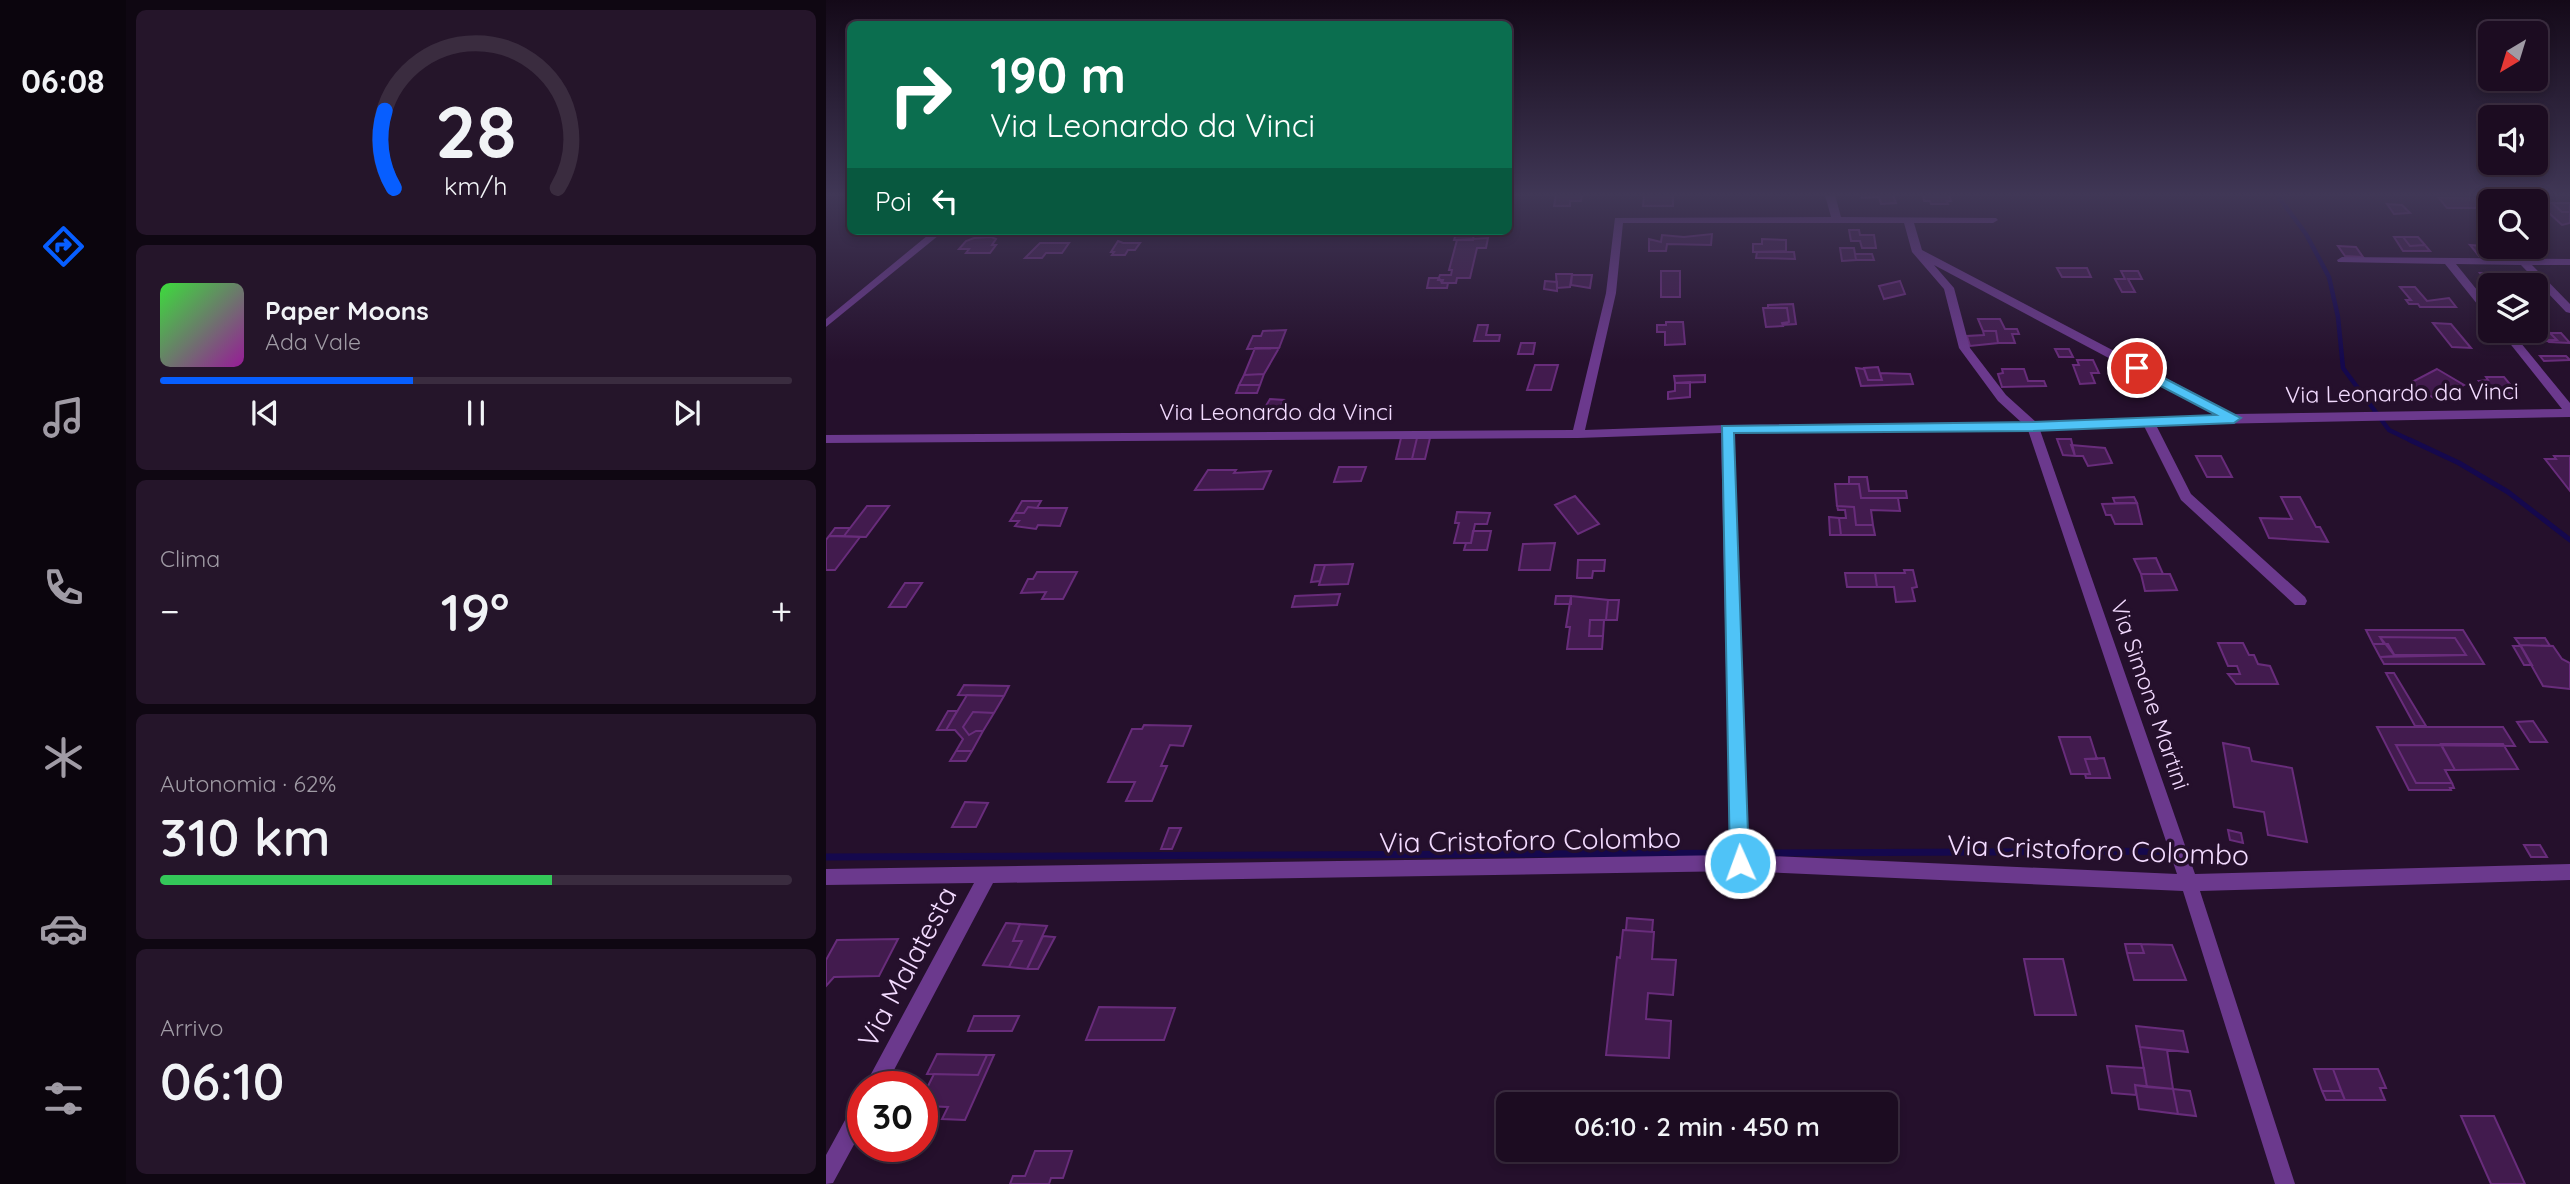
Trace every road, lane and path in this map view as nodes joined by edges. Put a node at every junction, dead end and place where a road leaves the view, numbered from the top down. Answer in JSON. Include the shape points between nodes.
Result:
{"nodes":[{"id":1,"x":916,"y":250,"type":"edge"},
{"id":2,"x":1614,"y":250,"type":"edge"},
{"id":3,"x":1917,"y":252,"type":"joint"},
{"id":4,"x":2342,"y":260,"type":"dead end"},
{"id":5,"x":2449,"y":262,"type":"junction"},
{"id":6,"x":2524,"y":262,"type":"junction"},
{"id":7,"x":2570,"y":262,"type":"edge"},
{"id":8,"x":2478,"y":298,"type":"edge"},
{"id":9,"x":2570,"y":310,"type":"edge"},
{"id":10,"x":826,"y":324,"type":"edge"},
{"id":11,"x":2515,"y":343,"type":"edge"},
{"id":12,"x":2570,"y":412,"type":"edge"},
{"id":13,"x":2234,"y":418,"type":"junction"},
{"id":14,"x":2149,"y":423,"type":"junction"},
{"id":15,"x":2033,"y":426,"type":"junction"},
{"id":16,"x":1727,"y":429,"type":"junction"},
{"id":17,"x":1578,"y":435,"type":"junction"},
{"id":18,"x":826,"y":439,"type":"edge"},
{"id":19,"x":2300,"y":601,"type":"dead end"},
{"id":20,"x":1739,"y":856,"type":"junction"},
{"id":21,"x":2570,"y":872,"type":"edge"},
{"id":22,"x":989,"y":873,"type":"junction"},
{"id":23,"x":826,"y":877,"type":"edge"},
{"id":24,"x":2189,"y":883,"type":"junction"},
{"id":25,"x":883,"y":1071,"type":"edge"},
{"id":26,"x":847,"y":1136,"type":"edge"},
{"id":27,"x":826,"y":1175,"type":"edge"},
{"id":28,"x":2285,"y":1184,"type":"edge"}],
"edges":[{"from":1,"to":10,"type":"street"},
{"from":2,"to":17,"type":"street","via":[[1611,293]]},
{"from":3,"to":13,"type":"street","name":"Via Leonardo da Vinci"},
{"from":3,"to":15,"type":"street","name":"Via Simone Martini","via":[[1949,288],[1965,348],[2002,398]]},
{"from":4,"to":5,"type":"street"},
{"from":5,"to":6,"type":"street"},
{"from":5,"to":8,"type":"street"},
{"from":6,"to":7,"type":"street"},
{"from":6,"to":9,"type":"street"},
{"from":11,"to":12,"type":"street"},
{"from":12,"to":13,"type":"street","name":"Via Leonardo da Vinci"},
{"from":13,"to":14,"type":"street","name":"Via Leonardo da Vinci"},
{"from":14,"to":15,"type":"street","name":"Via Leonardo da Vinci"},
{"from":14,"to":19,"type":"street","via":[[2186,497]]},
{"from":15,"to":16,"type":"street","name":"Via Leonardo da Vinci"},
{"from":15,"to":24,"type":"street","name":"Via Simone Martini"},
{"from":16,"to":17,"type":"street","name":"Via Leonardo da Vinci"},
{"from":16,"to":20,"type":"street"},
{"from":17,"to":18,"type":"street","name":"Via Leonardo da Vinci"},
{"from":20,"to":22,"type":"street","name":"Via Cristoforo Colombo"},
{"from":20,"to":24,"type":"street","name":"Via Cristoforo Colombo"},
{"from":21,"to":24,"type":"street","name":"Via Cristoforo Colombo"},
{"from":22,"to":23,"type":"street","name":"Via Cristoforo Colombo"},
{"from":22,"to":25,"type":"street","name":"Via Malatesta"},
{"from":24,"to":28,"type":"street","name":"Via Simone Martini"},
{"from":26,"to":27,"type":"street"}]}
